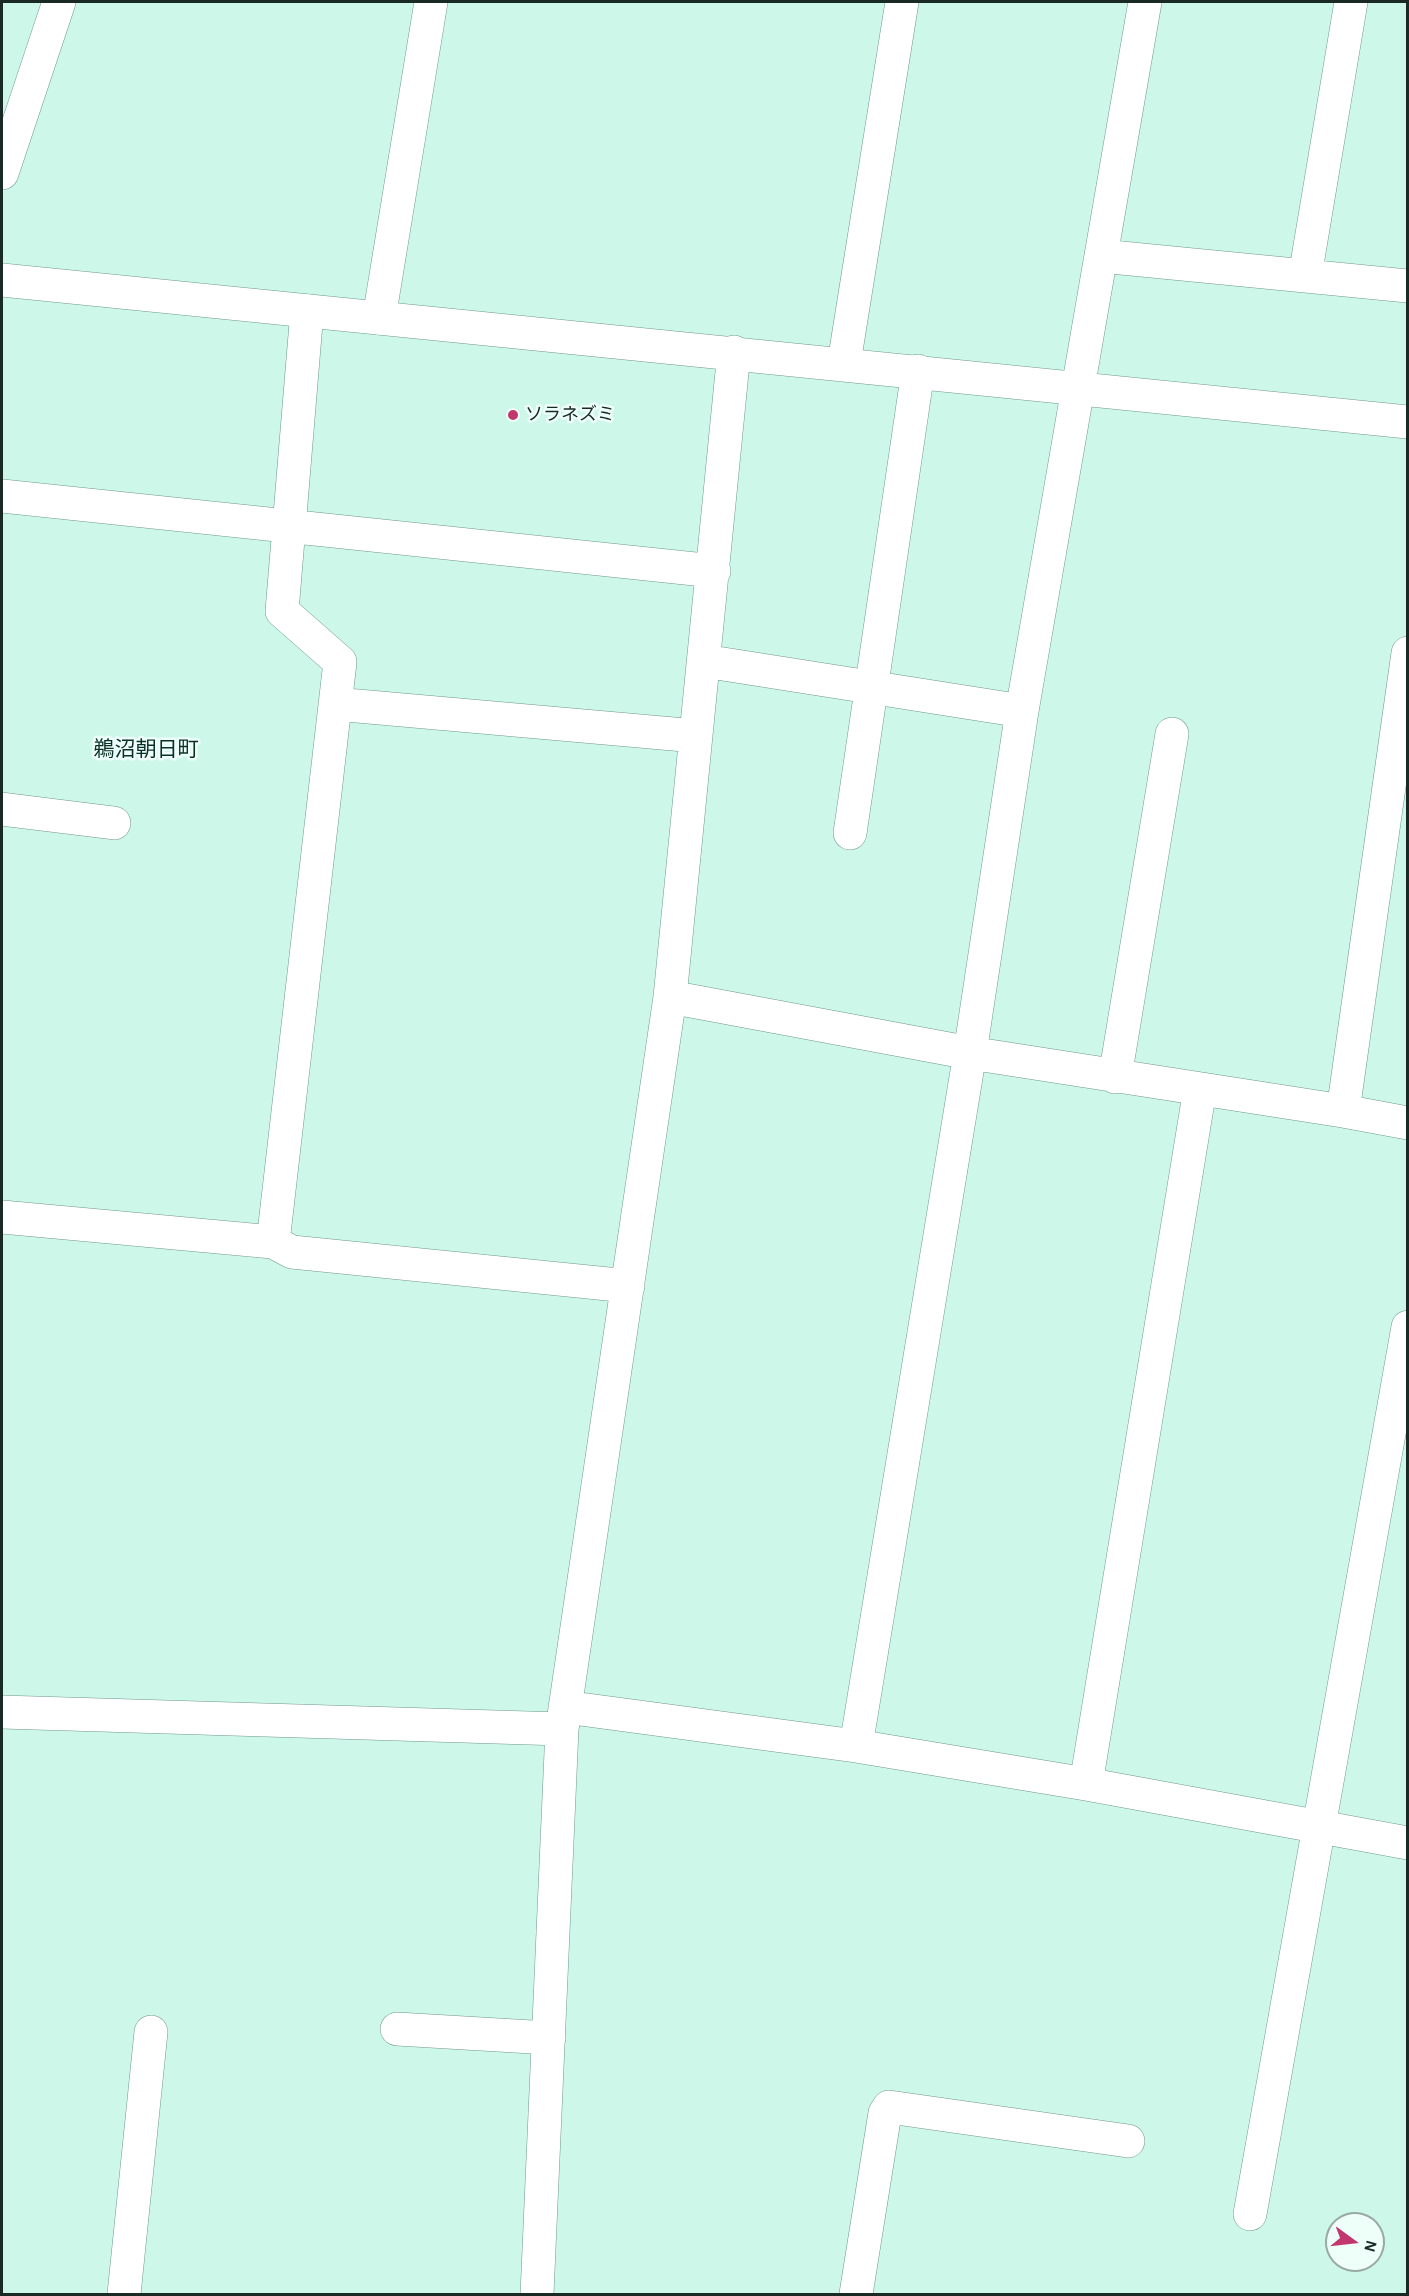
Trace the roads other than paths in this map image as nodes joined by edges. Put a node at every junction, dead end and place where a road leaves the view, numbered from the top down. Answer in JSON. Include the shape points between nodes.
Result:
{"nodes":[{"id":1,"x":59,"y":2,"type":"edge"},
{"id":2,"x":431,"y":2,"type":"edge"},
{"id":3,"x":902,"y":2,"type":"edge"},
{"id":4,"x":1144,"y":2,"type":"edge"},
{"id":5,"x":1351,"y":2,"type":"edge"},
{"id":6,"x":2,"y":173,"type":"edge"},
{"id":7,"x":1101,"y":256,"type":"junction"},
{"id":8,"x":1305,"y":276,"type":"junction"},
{"id":9,"x":2,"y":280,"type":"edge"},
{"id":10,"x":1407,"y":286,"type":"edge"},
{"id":11,"x":307,"y":311,"type":"junction"},
{"id":12,"x":379,"y":318,"type":"junction"},
{"id":13,"x":734,"y":352,"type":"junction"},
{"id":14,"x":844,"y":363,"type":"junction"},
{"id":15,"x":918,"y":371,"type":"junction"},
{"id":16,"x":1079,"y":389,"type":"junction"},
{"id":17,"x":1407,"y":422,"type":"edge"},
{"id":18,"x":2,"y":496,"type":"edge"},
{"id":19,"x":288,"y":526,"type":"junction"},
{"id":20,"x":714,"y":571,"type":"junction"},
{"id":21,"x":1407,"y":653,"type":"edge"},
{"id":22,"x":704,"y":661,"type":"junction"},
{"id":23,"x":872,"y":688,"type":"junction"},
{"id":24,"x":335,"y":704,"type":"junction"},
{"id":25,"x":1022,"y":711,"type":"junction"},
{"id":26,"x":1172,"y":734,"type":"dead end"},
{"id":27,"x":696,"y":736,"type":"junction"},
{"id":28,"x":2,"y":809,"type":"edge"},
{"id":29,"x":114,"y":823,"type":"dead end"},
{"id":30,"x":850,"y":833,"type":"dead end"},
{"id":31,"x":670,"y":997,"type":"junction"},
{"id":32,"x":970,"y":1053,"type":"junction"},
{"id":33,"x":1115,"y":1077,"type":"junction"},
{"id":34,"x":1200,"y":1089,"type":"junction"},
{"id":35,"x":1343,"y":1111,"type":"junction"},
{"id":36,"x":1407,"y":1123,"type":"edge"},
{"id":37,"x":2,"y":1217,"type":"edge"},
{"id":38,"x":273,"y":1242,"type":"junction"},
{"id":39,"x":627,"y":1286,"type":"junction"},
{"id":40,"x":1407,"y":1327,"type":"edge"},
{"id":41,"x":2,"y":1712,"type":"edge"},
{"id":42,"x":563,"y":1718,"type":"junction"},
{"id":43,"x":856,"y":1746,"type":"junction"},
{"id":44,"x":1086,"y":1784,"type":"junction"},
{"id":45,"x":1320,"y":1828,"type":"junction"},
{"id":46,"x":1407,"y":1843,"type":"edge"},
{"id":47,"x":397,"y":2029,"type":"dead end"},
{"id":48,"x":151,"y":2032,"type":"dead end"},
{"id":49,"x":549,"y":2038,"type":"junction"},
{"id":50,"x":1128,"y":2141,"type":"dead end"},
{"id":51,"x":1250,"y":2214,"type":"dead end"},
{"id":52,"x":124,"y":2295,"type":"edge"},
{"id":53,"x":537,"y":2295,"type":"edge"},
{"id":54,"x":856,"y":2295,"type":"edge"}],
"edges":[{"from":1,"to":6,"type":"street"},
{"from":2,"to":12,"type":"street"},
{"from":3,"to":14,"type":"street"},
{"from":4,"to":7,"type":"street"},
{"from":5,"to":8,"type":"street"},
{"from":7,"to":8,"type":"street"},
{"from":7,"to":16,"type":"street"},
{"from":8,"to":10,"type":"street"},
{"from":9,"to":11,"type":"street"},
{"from":11,"to":12,"type":"street"},
{"from":11,"to":19,"type":"street"},
{"from":12,"to":13,"type":"street"},
{"from":13,"to":14,"type":"street"},
{"from":13,"to":20,"type":"street"},
{"from":14,"to":15,"type":"street"},
{"from":15,"to":16,"type":"street"},
{"from":15,"to":23,"type":"street"},
{"from":16,"to":17,"type":"street"},
{"from":16,"to":25,"type":"street"},
{"from":18,"to":19,"type":"street"},
{"from":19,"to":20,"type":"street"},
{"from":19,"to":24,"type":"street","via":[[282,611],[340,662]]},
{"from":20,"to":22,"type":"street"},
{"from":21,"to":35,"type":"street"},
{"from":22,"to":23,"type":"street"},
{"from":22,"to":27,"type":"street"},
{"from":23,"to":25,"type":"street"},
{"from":23,"to":30,"type":"street"},
{"from":24,"to":27,"type":"street"},
{"from":24,"to":38,"type":"street"},
{"from":25,"to":32,"type":"street"},
{"from":26,"to":33,"type":"street"},
{"from":27,"to":31,"type":"street"},
{"from":28,"to":29,"type":"street"},
{"from":31,"to":32,"type":"street"},
{"from":31,"to":39,"type":"street"},
{"from":32,"to":33,"type":"street"},
{"from":32,"to":43,"type":"street"},
{"from":33,"to":34,"type":"street"},
{"from":34,"to":35,"type":"street"},
{"from":34,"to":44,"type":"street"},
{"from":35,"to":36,"type":"street"},
{"from":37,"to":38,"type":"street"},
{"from":38,"to":39,"type":"street","via":[[292,1252]]},
{"from":39,"to":42,"type":"street"},
{"from":40,"to":45,"type":"street"},
{"from":41,"to":42,"type":"street"},
{"from":42,"to":43,"type":"street"},
{"from":42,"to":49,"type":"street"},
{"from":43,"to":44,"type":"street"},
{"from":44,"to":45,"type":"street"},
{"from":45,"to":46,"type":"street"},
{"from":45,"to":51,"type":"street"},
{"from":47,"to":49,"type":"street"},
{"from":48,"to":52,"type":"street"},
{"from":49,"to":53,"type":"street"},
{"from":50,"to":54,"type":"street","via":[[889,2107]]}]}
